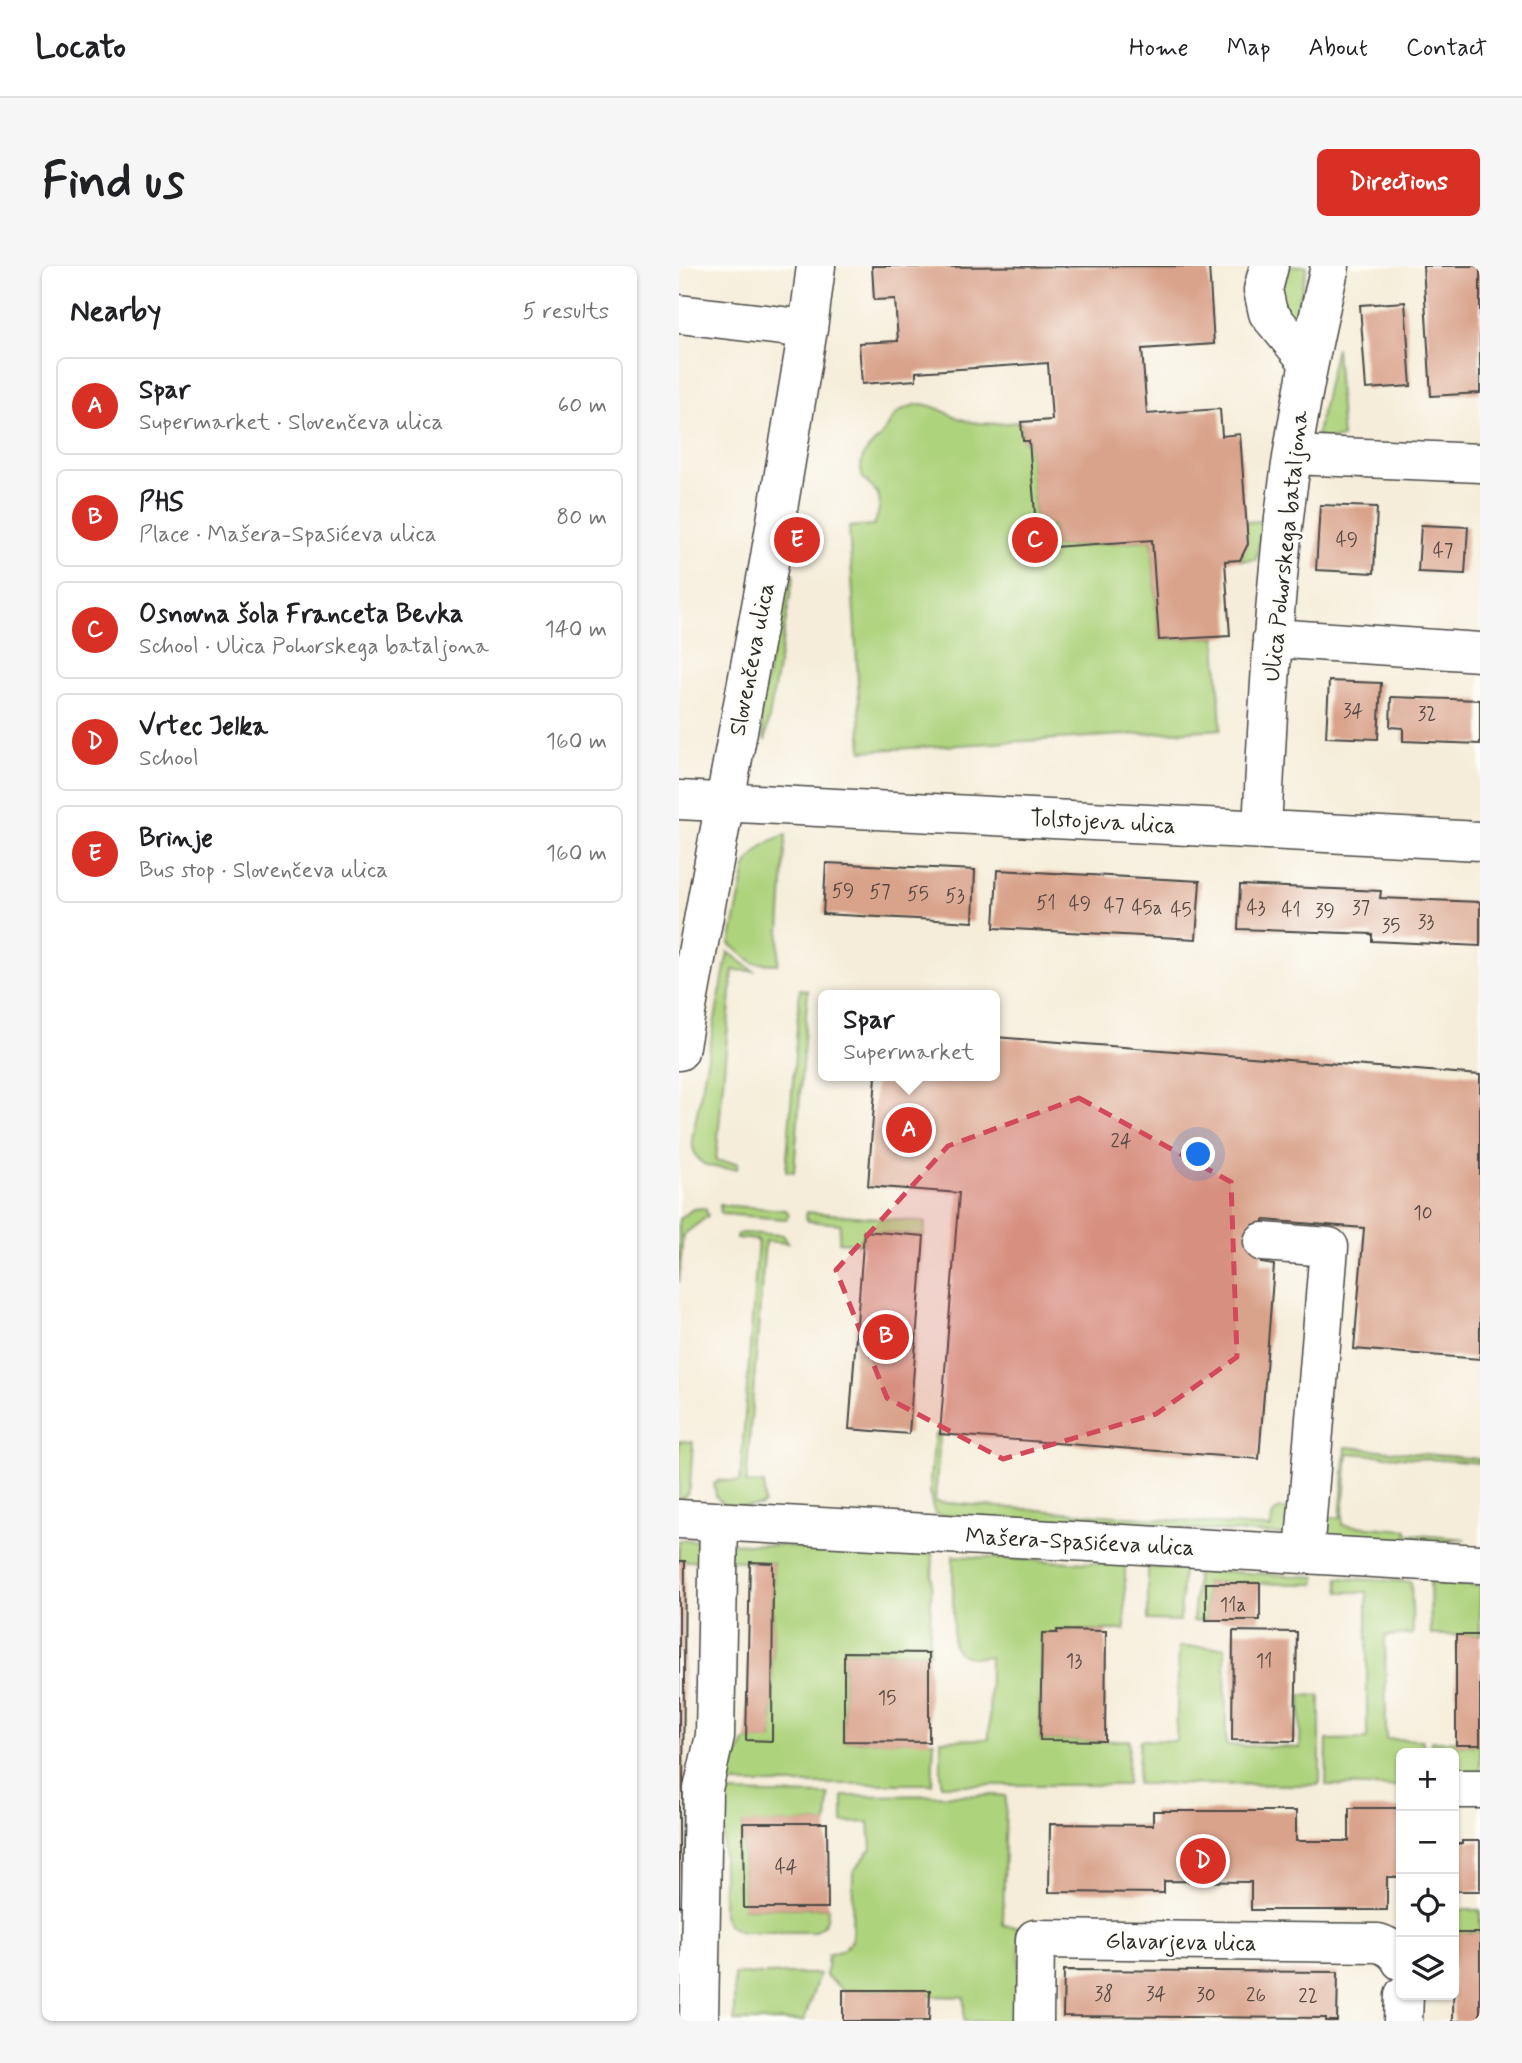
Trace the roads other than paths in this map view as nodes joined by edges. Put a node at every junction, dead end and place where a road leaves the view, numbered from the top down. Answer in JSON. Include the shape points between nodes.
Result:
{"nodes":[{"id":1,"x":816,"y":266,"type":"edge"},
{"id":2,"x":1269,"y":266,"type":"edge"},
{"id":3,"x":1330,"y":266,"type":"edge"},
{"id":4,"x":679,"y":314,"type":"edge"},
{"id":5,"x":808,"y":329,"type":"junction"},
{"id":6,"x":1308,"y":361,"type":"junction"},
{"id":7,"x":1293,"y":455,"type":"junction"},
{"id":8,"x":1480,"y":463,"type":"edge"},
{"id":9,"x":1272,"y":638,"type":"junction"},
{"id":10,"x":1480,"y":652,"type":"edge"},
{"id":11,"x":679,"y":800,"type":"edge"},
{"id":12,"x":725,"y":802,"type":"junction"},
{"id":13,"x":1262,"y":829,"type":"junction"},
{"id":14,"x":1480,"y":841,"type":"edge"},
{"id":15,"x":679,"y":1051,"type":"edge"},
{"id":16,"x":1263,"y":1242,"type":"dead end"},
{"id":17,"x":679,"y":1520,"type":"edge"},
{"id":18,"x":719,"y":1521,"type":"junction"},
{"id":19,"x":1304,"y":1554,"type":"junction"},
{"id":20,"x":1480,"y":1564,"type":"edge"},
{"id":21,"x":1459,"y":1789,"type":"edge"},
{"id":22,"x":1480,"y":1789,"type":"edge"},
{"id":23,"x":1396,"y":1952,"type":"edge"},
{"id":24,"x":1404,"y":2000,"type":"edge"},
{"id":25,"x":699,"y":2021,"type":"edge"},
{"id":26,"x":1034,"y":2021,"type":"edge"},
{"id":27,"x":1403,"y":2021,"type":"edge"}],
"edges":[{"from":1,"to":5,"type":"street","name":"Slovenčeva ulica"},
{"from":2,"to":6,"type":"street","via":[[1263,290],[1268,313]]},
{"from":3,"to":6,"type":"street","name":"Ulica Pohorskega bataljona"},
{"from":4,"to":5,"type":"street"},
{"from":5,"to":12,"type":"street","name":"Slovenčeva ulica"},
{"from":6,"to":7,"type":"street","name":"Ulica Pohorskega bataljona"},
{"from":7,"to":8,"type":"street"},
{"from":7,"to":9,"type":"street","name":"Ulica Pohorskega bataljona"},
{"from":9,"to":10,"type":"street"},
{"from":9,"to":13,"type":"street","name":"Ulica Pohorskega bataljona"},
{"from":11,"to":12,"type":"street","name":"Tolstojeva ulica"},
{"from":12,"to":13,"type":"street","name":"Tolstojeva ulica"},
{"from":12,"to":15,"type":"street","name":"Slovenčeva ulica"},
{"from":13,"to":14,"type":"street","name":"Tolstojeva ulica"},
{"from":16,"to":19,"type":"street","via":[[1329,1247]]},
{"from":17,"to":18,"type":"street","name":"Mašera-Spasićeva ulica"},
{"from":18,"to":19,"type":"street","name":"Mašera-Spasićeva ulica"},
{"from":18,"to":25,"type":"street","via":[[715,1736],[703,1789]]},
{"from":19,"to":20,"type":"street","name":"Mašera-Spasićeva ulica"},
{"from":21,"to":22,"type":"street"},
{"from":23,"to":26,"type":"street","name":"Glavarjeva ulica","via":[[1378,1943],[1035,1939]]},
{"from":24,"to":27,"type":"street"}]}
